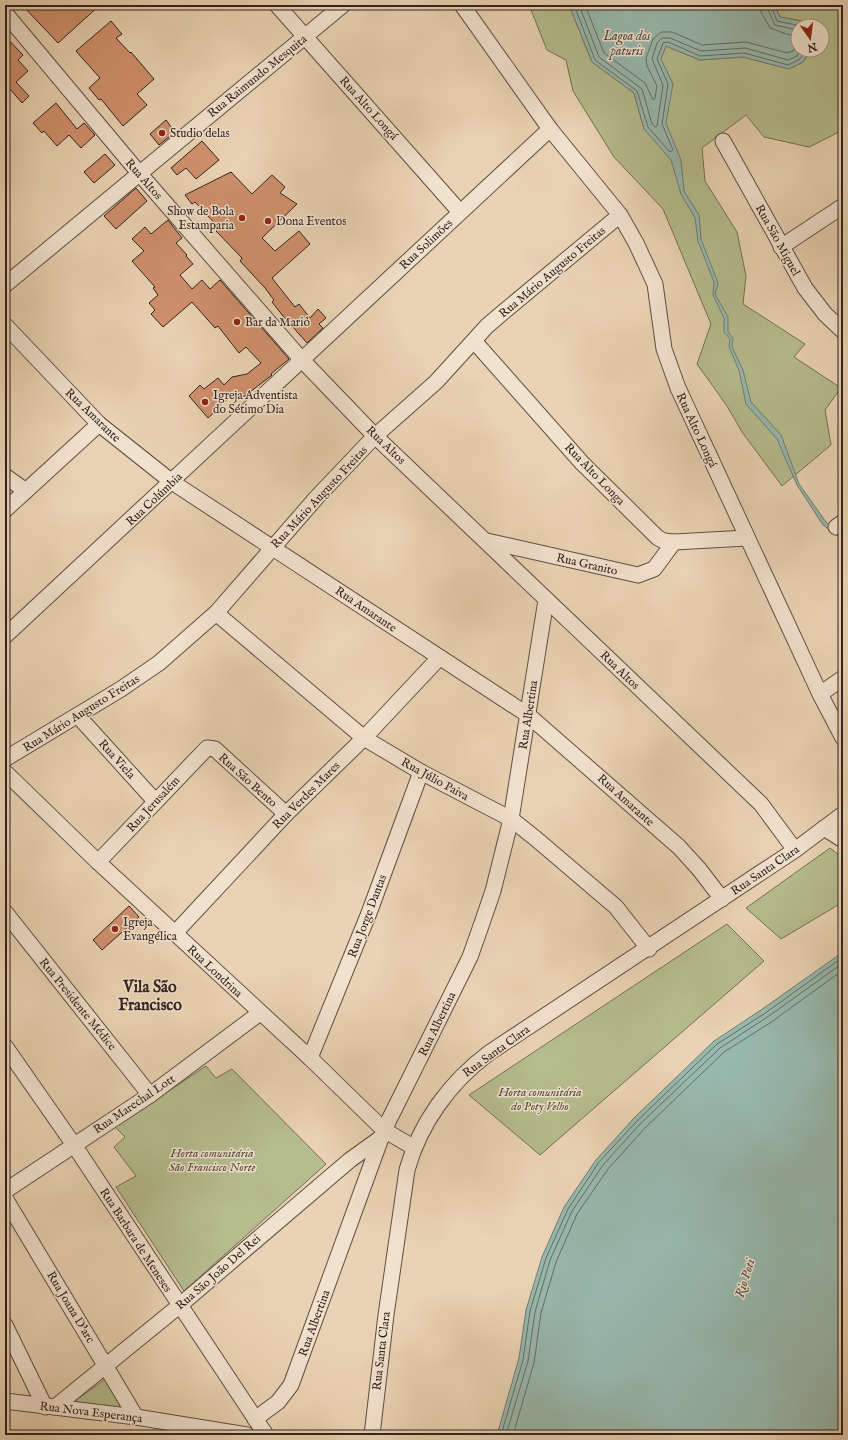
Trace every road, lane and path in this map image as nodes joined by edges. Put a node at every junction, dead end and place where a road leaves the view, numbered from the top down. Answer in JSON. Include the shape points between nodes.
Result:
{"nodes":[{"id":1,"x":277,"y":5,"type":"edge"},
{"id":2,"x":343,"y":5,"type":"edge"},
{"id":3,"x":462,"y":5,"type":"edge"},
{"id":4,"x":5,"y":13,"type":"edge"},
{"id":5,"x":305,"y":37,"type":"junction"},
{"id":6,"x":550,"y":129,"type":"junction"},
{"id":7,"x":723,"y":141,"type":"dead end"},
{"id":8,"x":138,"y":173,"type":"junction"},
{"id":9,"x":843,"y":206,"type":"edge"},
{"id":10,"x":460,"y":212,"type":"junction"},
{"id":11,"x":620,"y":215,"type":"junction"},
{"id":12,"x":781,"y":247,"type":"junction"},
{"id":13,"x":5,"y":285,"type":"edge"},
{"id":14,"x":5,"y":325,"type":"edge"},
{"id":15,"x":843,"y":331,"type":"edge"},
{"id":16,"x":474,"y":341,"type":"junction"},
{"id":17,"x":301,"y":360,"type":"junction"},
{"id":18,"x":99,"y":424,"type":"junction"},
{"id":19,"x":375,"y":436,"type":"junction"},
{"id":20,"x":5,"y":476,"type":"edge"},
{"id":21,"x":172,"y":482,"type":"junction"},
{"id":22,"x":26,"y":491,"type":"junction"},
{"id":23,"x":5,"y":510,"type":"edge"},
{"id":24,"x":747,"y":538,"type":"junction"},
{"id":25,"x":487,"y":540,"type":"junction"},
{"id":26,"x":674,"y":542,"type":"junction"},
{"id":27,"x":273,"y":547,"type":"junction"},
{"id":28,"x":546,"y":600,"type":"junction"},
{"id":29,"x":216,"y":614,"type":"junction"},
{"id":30,"x":5,"y":636,"type":"edge"},
{"id":31,"x":439,"y":658,"type":"junction"},
{"id":32,"x":843,"y":678,"type":"edge"},
{"id":33,"x":820,"y":694,"type":"junction"},
{"id":34,"x":78,"y":716,"type":"junction"},
{"id":35,"x":528,"y":716,"type":"junction"},
{"id":36,"x":364,"y":738,"type":"junction"},
{"id":37,"x":843,"y":738,"type":"edge"},
{"id":38,"x":210,"y":747,"type":"joint"},
{"id":39,"x":5,"y":759,"type":"edge"},
{"id":40,"x":5,"y":772,"type":"edge"},
{"id":41,"x":421,"y":772,"type":"junction"},
{"id":42,"x":155,"y":801,"type":"junction"},
{"id":43,"x":286,"y":814,"type":"junction"},
{"id":44,"x":843,"y":814,"type":"edge"},
{"id":45,"x":510,"y":819,"type":"junction"},
{"id":46,"x":824,"y":828,"type":"junction"},
{"id":47,"x":843,"y":840,"type":"edge"},
{"id":48,"x":796,"y":850,"type":"junction"},
{"id":49,"x":98,"y":862,"type":"junction"},
{"id":50,"x":722,"y":899,"type":"junction"},
{"id":51,"x":5,"y":912,"type":"edge"},
{"id":52,"x":175,"y":933,"type":"junction"},
{"id":53,"x":649,"y":949,"type":"junction"},
{"id":54,"x":260,"y":1013,"type":"junction"},
{"id":55,"x":5,"y":1046,"type":"edge"},
{"id":56,"x":310,"y":1058,"type":"junction"},
{"id":57,"x":150,"y":1095,"type":"junction"},
{"id":58,"x":383,"y":1134,"type":"junction"},
{"id":59,"x":74,"y":1145,"type":"junction"},
{"id":60,"x":413,"y":1148,"type":"junction"},
{"id":61,"x":5,"y":1191,"type":"edge"},
{"id":62,"x":5,"y":1198,"type":"edge"},
{"id":63,"x":180,"y":1306,"type":"junction"},
{"id":64,"x":5,"y":1325,"type":"edge"},
{"id":65,"x":106,"y":1366,"type":"junction"},
{"id":66,"x":5,"y":1401,"type":"edge"},
{"id":67,"x":50,"y":1407,"type":"junction"},
{"id":68,"x":136,"y":1417,"type":"junction"},
{"id":69,"x":255,"y":1418,"type":"junction"},
{"id":70,"x":247,"y":1435,"type":"edge"},
{"id":71,"x":266,"y":1435,"type":"edge"},
{"id":72,"x":372,"y":1435,"type":"edge"}],
"edges":[{"from":1,"to":5,"type":"street","name":"Rua Alto Longá"},
{"from":2,"to":5,"type":"street","name":"Rua Raimundo Mesquita"},
{"from":3,"to":6,"type":"street","name":"Rua Alto Longá"},
{"from":4,"to":8,"type":"street","name":"Rua Altos"},
{"from":5,"to":8,"type":"street","name":"Rua Raimundo Mesquita"},
{"from":5,"to":10,"type":"street","name":"Rua Alto Longá"},
{"from":6,"to":10,"type":"street","name":"Rua Solimões"},
{"from":6,"to":11,"type":"street","name":"Rua Alto Longá"},
{"from":7,"to":12,"type":"street","name":"Rua São Miguel"},
{"from":8,"to":13,"type":"street","name":"Rua Raimundo Mesquita"},
{"from":8,"to":17,"type":"street","name":"Rua Altos"},
{"from":9,"to":12,"type":"street"},
{"from":10,"to":17,"type":"street","name":"Rua Solimões"},
{"from":11,"to":16,"type":"street","name":"Rua Mário Augusto Freitas","via":[[507,309]]},
{"from":11,"to":24,"type":"street","name":"Rua Alto Longá","via":[[655,284],[664,349],[670,370]]},
{"from":12,"to":15,"type":"street","name":"Rua São Miguel","via":[[814,300]]},
{"from":14,"to":18,"type":"street","name":"Rua Amarante"},
{"from":16,"to":19,"type":"street","name":"Rua Mário Augusto Freitas","via":[[436,382]]},
{"from":16,"to":26,"type":"street","name":"Rua Alto Longa","via":[[593,474],[658,538],[664,542]]},
{"from":17,"to":19,"type":"street","name":"Rua Altos"},
{"from":17,"to":21,"type":"street","name":"Rua Colúmbia"},
{"from":18,"to":21,"type":"street","name":"Rua Amarante"},
{"from":18,"to":22,"type":"street"},
{"from":19,"to":25,"type":"street","name":"Rua Altos"},
{"from":19,"to":27,"type":"street","name":"Rua Mário Augusto Freitas"},
{"from":20,"to":22,"type":"street"},
{"from":21,"to":27,"type":"street","name":"Rua Amarante"},
{"from":21,"to":30,"type":"street","name":"Rua Colúmbia"},
{"from":22,"to":23,"type":"street"},
{"from":24,"to":26,"type":"street","name":"Rua Alto Longa"},
{"from":24,"to":33,"type":"street","name":"Rua Alto Longá"},
{"from":25,"to":26,"type":"street","name":"Rua Granito","via":[[638,575],[654,568]]},
{"from":25,"to":28,"type":"street","name":"Rua Altos"},
{"from":27,"to":29,"type":"street","name":"Rua Mário Augusto Freitas"},
{"from":27,"to":31,"type":"street","name":"Rua Amarante"},
{"from":28,"to":35,"type":"street","name":"Rua Albertina"},
{"from":28,"to":48,"type":"street","name":"Rua Altos","via":[[761,804]]},
{"from":29,"to":34,"type":"street","name":"Rua Mário Augusto Freitas","via":[[159,663]]},
{"from":29,"to":36,"type":"street","name":"Rua Júlio Paiva"},
{"from":31,"to":35,"type":"street","name":"Rua Amarante"},
{"from":31,"to":36,"type":"street","name":"Rua Verdes Mares"},
{"from":32,"to":33,"type":"street"},
{"from":33,"to":37,"type":"street","name":"Rua Alto Longá"},
{"from":34,"to":39,"type":"street","name":"Rua Mário Augusto Freitas"},
{"from":34,"to":42,"type":"street","name":"Rua Viela"},
{"from":35,"to":45,"type":"street","name":"Rua Albertina"},
{"from":35,"to":50,"type":"street","name":"Rua Amarante","via":[[678,847],[699,868]]},
{"from":36,"to":41,"type":"street","name":"Rua Júlio Paiva"},
{"from":36,"to":43,"type":"street","name":"Rua Verdes Mares"},
{"from":38,"to":42,"type":"street","name":"Rua Jerusalém","via":[[204,750]]},
{"from":38,"to":43,"type":"street","name":"Rua São Bento"},
{"from":40,"to":49,"type":"street","name":"Rua Londrina"},
{"from":41,"to":45,"type":"street","name":"Rua Júlio Paiva"},
{"from":41,"to":56,"type":"street","name":"Rua Jorge Dantas","via":[[369,913]]},
{"from":42,"to":49,"type":"street","name":"Rua Jerusalém"},
{"from":43,"to":52,"type":"street","name":"Rua Verdes Mares"},
{"from":44,"to":46,"type":"street","name":"Rua Santa Clara"},
{"from":45,"to":53,"type":"street","name":"Rua Júlio Paiva","via":[[616,907]]},
{"from":45,"to":58,"type":"street","name":"Rua Albertina","via":[[492,891],[470,958]]},
{"from":46,"to":47,"type":"street"},
{"from":46,"to":48,"type":"street","name":"Rua Santa Clara"},
{"from":48,"to":50,"type":"street","name":"Rua Santa Clara"},
{"from":49,"to":52,"type":"street","name":"Rua Londrina"},
{"from":50,"to":53,"type":"street","name":"Rua Santa Clara"},
{"from":51,"to":57,"type":"street","name":"Rua Presidente Médice"},
{"from":52,"to":54,"type":"street","name":"Rua Londrina"},
{"from":53,"to":60,"type":"street","name":"Rua Santa Clara","via":[[472,1066],[437,1106]]},
{"from":54,"to":56,"type":"street","name":"Rua Londrina"},
{"from":54,"to":57,"type":"street","name":"Rua Marechal Lott"},
{"from":55,"to":59,"type":"street","name":"Rua Barbara de Meneses"},
{"from":56,"to":58,"type":"street","name":"Rua Londrina"},
{"from":57,"to":59,"type":"street","name":"Rua Marechal Lott"},
{"from":58,"to":60,"type":"street","name":"Rua Londrina"},
{"from":58,"to":63,"type":"street","name":"Rua São João Del Rei"},
{"from":58,"to":69,"type":"street","name":"Rua Albertina","via":[[291,1385],[278,1402]]},
{"from":59,"to":61,"type":"street","name":"Rua Marechal Lott"},
{"from":59,"to":63,"type":"street","name":"Rua Barbara de Meneses"},
{"from":60,"to":72,"type":"street","name":"Rua Santa Clara","via":[[403,1192]]},
{"from":62,"to":65,"type":"street","name":"Rua Joana D'arc"},
{"from":63,"to":65,"type":"street","name":"Rua São João Del Rei"},
{"from":63,"to":69,"type":"street","name":"Rua Barbara de Meneses"},
{"from":64,"to":67,"type":"street"},
{"from":65,"to":67,"type":"street","name":"Rua São João Del Rei"},
{"from":65,"to":68,"type":"street","name":"Rua Joana D'arc"},
{"from":66,"to":67,"type":"street","name":"Rua Nova Esperança"},
{"from":67,"to":68,"type":"street","name":"Rua Nova Esperança"},
{"from":68,"to":70,"type":"street","name":"Rua Nova Esperança"},
{"from":69,"to":71,"type":"street","name":"Rua Barbara de Meneses"}]}
